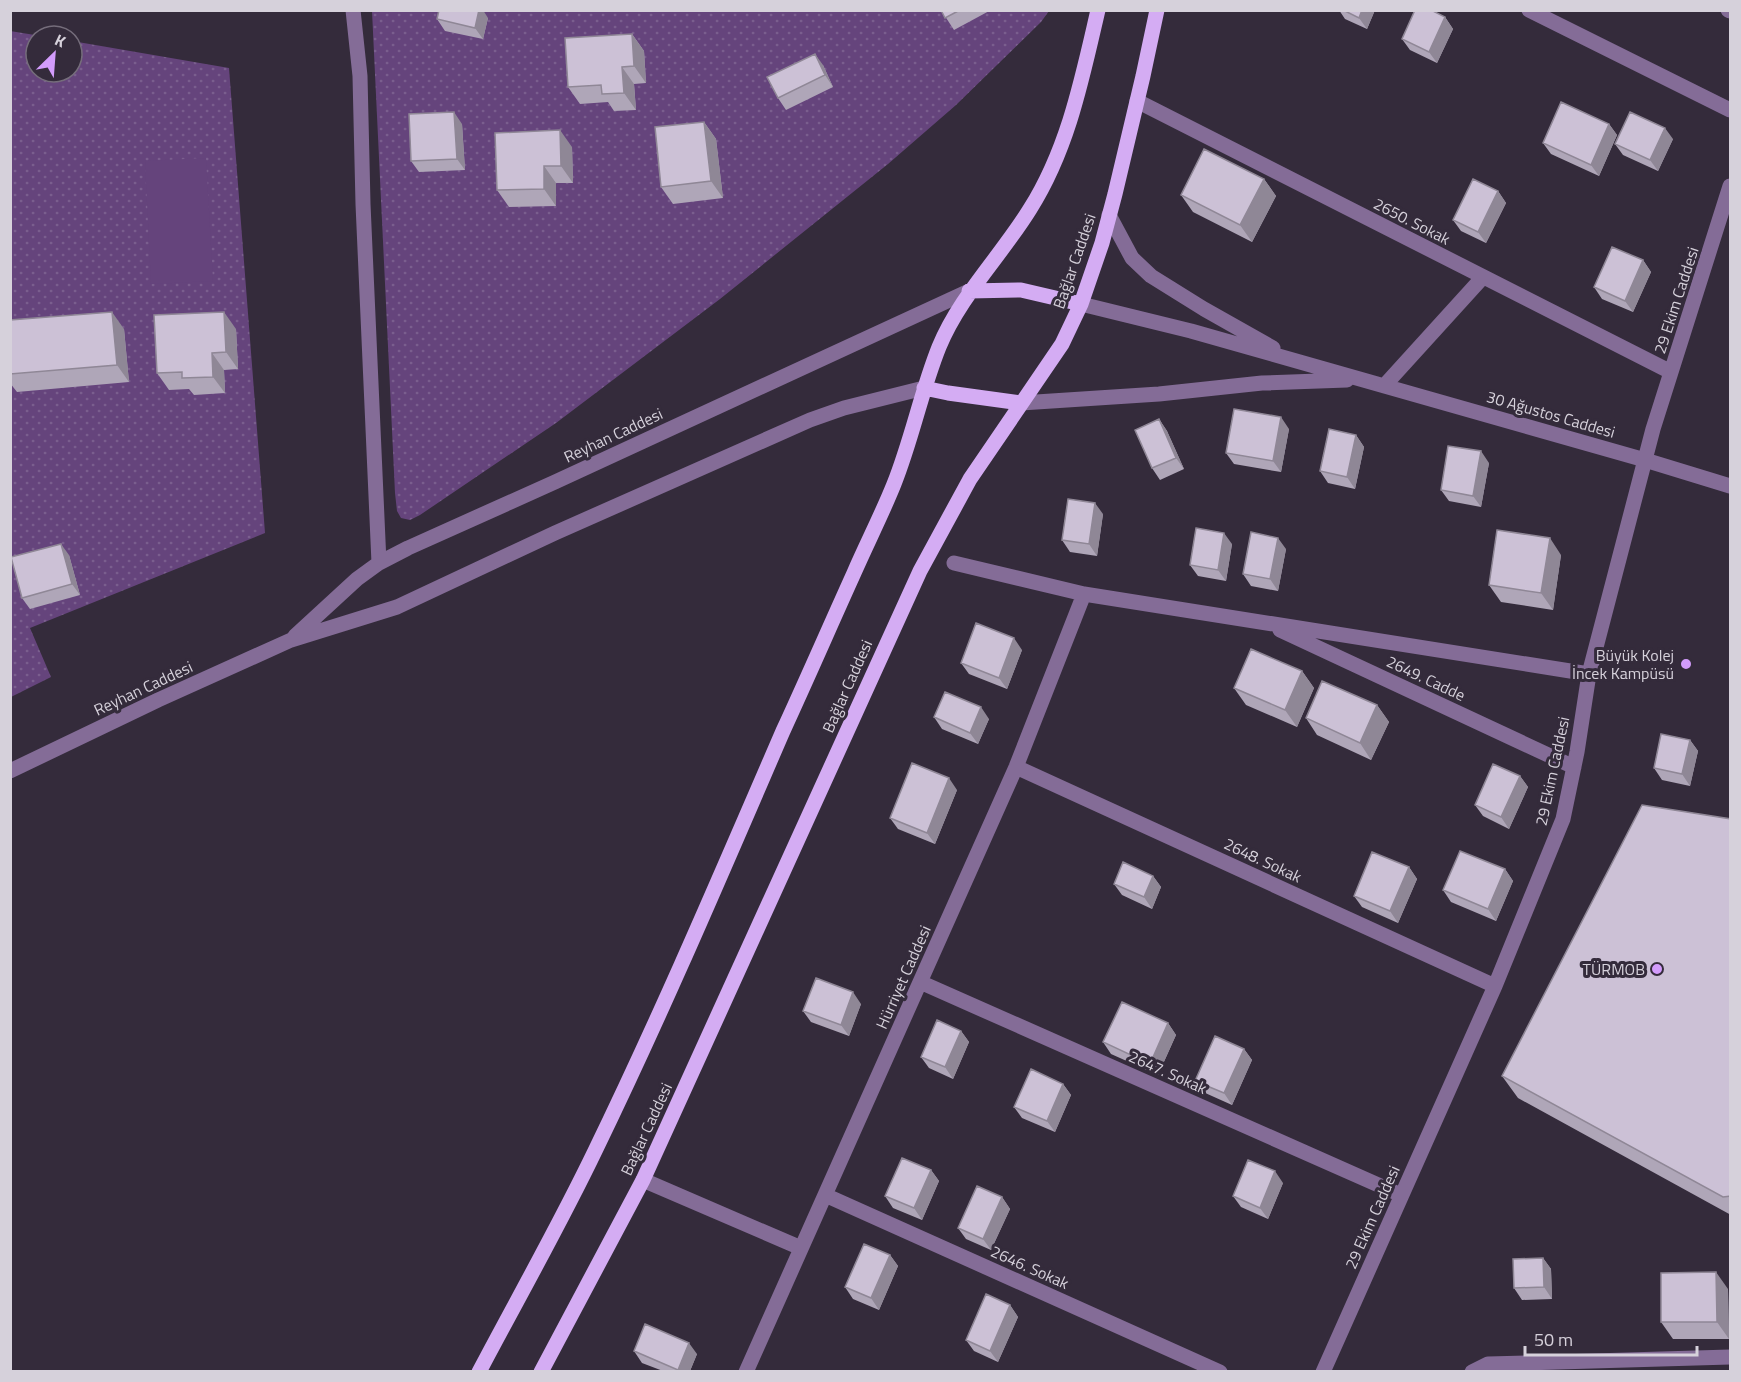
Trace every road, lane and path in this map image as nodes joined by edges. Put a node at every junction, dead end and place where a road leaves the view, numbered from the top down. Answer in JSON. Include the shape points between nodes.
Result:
{"nodes":[{"id":1,"x":353,"y":10,"type":"edge"},
{"id":2,"x":1098,"y":10,"type":"edge"},
{"id":3,"x":1157,"y":10,"type":"edge"},
{"id":4,"x":1529,"y":10,"type":"edge"},
{"id":5,"x":1137,"y":101,"type":"junction"},
{"id":6,"x":1731,"y":110,"type":"edge"},
{"id":7,"x":1731,"y":186,"type":"edge"},
{"id":8,"x":1109,"y":215,"type":"junction"},
{"id":9,"x":1483,"y":277,"type":"junction"},
{"id":10,"x":969,"y":291,"type":"junction"},
{"id":11,"x":1081,"y":304,"type":"junction"},
{"id":12,"x":1294,"y":360,"type":"junction"},
{"id":13,"x":1671,"y":372,"type":"junction"},
{"id":14,"x":1362,"y":379,"type":"junction"},
{"id":15,"x":1384,"y":386,"type":"junction"},
{"id":16,"x":924,"y":388,"type":"junction"},
{"id":17,"x":1021,"y":403,"type":"junction"},
{"id":18,"x":1646,"y":460,"type":"junction"},
{"id":19,"x":1731,"y":486,"type":"edge"},
{"id":20,"x":379,"y":563,"type":"junction"},
{"id":21,"x":954,"y":563,"type":"dead end"},
{"id":22,"x":1084,"y":594,"type":"junction"},
{"id":23,"x":1263,"y":622,"type":"junction"},
{"id":24,"x":291,"y":640,"type":"junction"},
{"id":25,"x":1589,"y":674,"type":"junction"},
{"id":26,"x":1016,"y":767,"type":"junction"},
{"id":27,"x":1574,"y":767,"type":"junction"},
{"id":28,"x":10,"y":771,"type":"edge"},
{"id":29,"x":920,"y":982,"type":"junction"},
{"id":30,"x":1495,"y":986,"type":"junction"},
{"id":31,"x":643,"y":1180,"type":"junction"},
{"id":32,"x":825,"y":1195,"type":"junction"},
{"id":33,"x":1401,"y":1196,"type":"junction"},
{"id":34,"x":801,"y":1248,"type":"junction"},
{"id":35,"x":1731,"y":1356,"type":"edge"},
{"id":36,"x":479,"y":1371,"type":"edge"},
{"id":37,"x":541,"y":1371,"type":"edge"},
{"id":38,"x":746,"y":1371,"type":"edge"},
{"id":39,"x":1220,"y":1371,"type":"edge"},
{"id":40,"x":1323,"y":1371,"type":"edge"},
{"id":41,"x":1472,"y":1371,"type":"edge"}],
"edges":[{"from":1,"to":20,"type":"street","via":[[360,76]]},
{"from":2,"to":10,"type":"main road","via":[[1081,83],[1052,169],[1010,240]]},
{"from":3,"to":5,"type":"main road","name":"Bağlar Caddesi"},
{"from":4,"to":6,"type":"street"},
{"from":5,"to":8,"type":"main road","name":"Bağlar Caddesi"},
{"from":5,"to":9,"type":"street","name":"2650. Sokak"},
{"from":7,"to":13,"type":"street","name":"29 Ekim Caddesi"},
{"from":8,"to":11,"type":"main road","name":"Bağlar Caddesi"},
{"from":8,"to":12,"type":"street","via":[[1132,258],[1151,276]]},
{"from":9,"to":13,"type":"street","name":"2650. Sokak"},
{"from":9,"to":15,"type":"street"},
{"from":10,"to":11,"type":"main road","via":[[1021,290]]},
{"from":10,"to":16,"type":"main road","via":[[941,343]]},
{"from":10,"to":20,"type":"street","name":"Reyhan Caddesi"},
{"from":11,"to":12,"type":"street","name":"30 Ağustos Caddesi"},
{"from":11,"to":17,"type":"main road","name":"Bağlar Caddesi","via":[[1062,344]]},
{"from":12,"to":14,"type":"street","name":"30 Ağustos Caddesi"},
{"from":13,"to":18,"type":"street","name":"29 Ekim Caddesi"},
{"from":14,"to":15,"type":"street","name":"30 Ağustos Caddesi"},
{"from":14,"to":17,"type":"street","name":"30 Ağustos Caddesi","via":[[1262,383]]},
{"from":15,"to":18,"type":"street","name":"30 Ağustos Caddesi"},
{"from":16,"to":17,"type":"main road"},
{"from":16,"to":24,"type":"street","name":"Reyhan Caddesi","via":[[810,420],[397,607]]},
{"from":16,"to":36,"type":"main road","via":[[894,484],[670,990],[594,1155]]},
{"from":17,"to":31,"type":"main road","name":"Bağlar Caddesi","via":[[970,478],[920,571]]},
{"from":18,"to":19,"type":"street","name":"30 Ağustos Caddesi"},
{"from":18,"to":25,"type":"street","name":"29 Ekim Caddesi"},
{"from":20,"to":24,"type":"street","name":"Reyhan Caddesi"},
{"from":21,"to":22,"type":"street","name":"2649. Cadde"},
{"from":22,"to":23,"type":"street","name":"2649. Cadde"},
{"from":22,"to":26,"type":"street","name":"Hürriyet Caddesi"},
{"from":23,"to":25,"type":"street","name":"2649. Cadde"},
{"from":23,"to":27,"type":"street","name":"2649. Cadde"},
{"from":24,"to":28,"type":"street","name":"Reyhan Caddesi"},
{"from":25,"to":27,"type":"street","name":"29 Ekim Caddesi"},
{"from":26,"to":29,"type":"street","name":"Hürriyet Caddesi"},
{"from":26,"to":30,"type":"street","name":"2648. Sokak"},
{"from":27,"to":30,"type":"street","name":"29 Ekim Caddesi","via":[[1563,819]]},
{"from":29,"to":32,"type":"street","name":"Hürriyet Caddesi"},
{"from":29,"to":33,"type":"street","name":"2647. Sokak"},
{"from":30,"to":33,"type":"street","name":"29 Ekim Caddesi"},
{"from":31,"to":34,"type":"street"},
{"from":31,"to":37,"type":"main road","name":"Bağlar Caddesi"},
{"from":32,"to":34,"type":"street","name":"Hürriyet Caddesi"},
{"from":32,"to":39,"type":"street","name":"2646. Sokak"},
{"from":33,"to":40,"type":"street","name":"29 Ekim Caddesi"},
{"from":34,"to":38,"type":"street","name":"Hürriyet Caddesi"},
{"from":35,"to":41,"type":"street","via":[[1488,1364]]}]}
